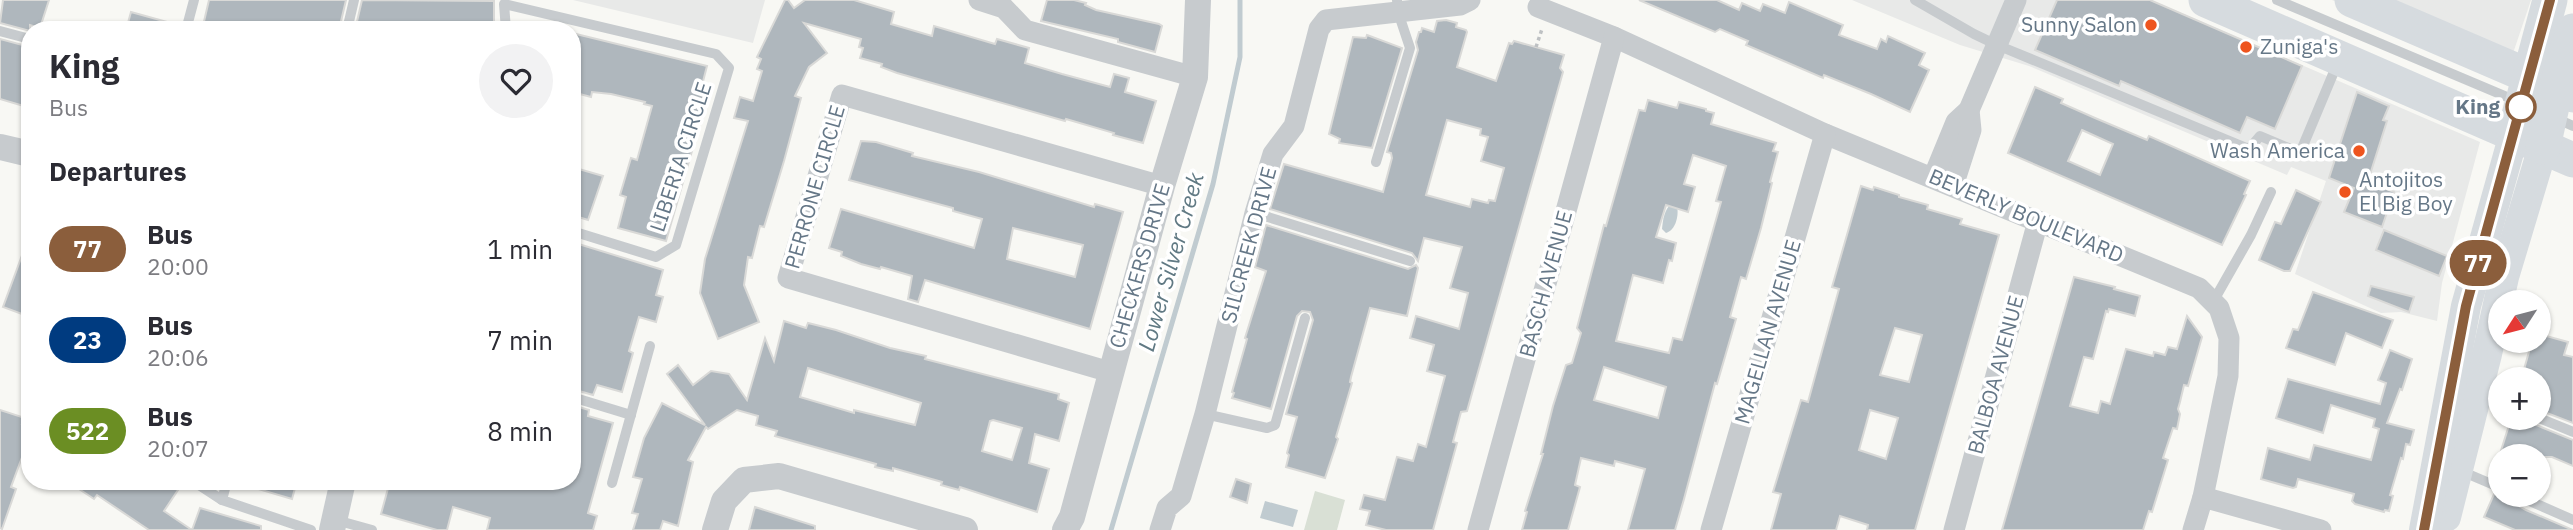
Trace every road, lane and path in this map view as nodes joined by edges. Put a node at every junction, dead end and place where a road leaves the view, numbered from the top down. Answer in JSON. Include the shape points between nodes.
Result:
{"nodes":[{"id":1,"x":194,"y":0,"type":"edge"},
{"id":2,"x":354,"y":0,"type":"edge"},
{"id":3,"x":979,"y":0,"type":"edge"},
{"id":4,"x":1198,"y":0,"type":"edge"},
{"id":5,"x":1469,"y":0,"type":"edge"},
{"id":6,"x":1915,"y":0,"type":"edge"},
{"id":7,"x":2016,"y":0,"type":"edge"},
{"id":8,"x":2206,"y":0,"type":"edge"},
{"id":9,"x":2277,"y":0,"type":"edge"},
{"id":10,"x":2352,"y":0,"type":"edge"},
{"id":11,"x":2550,"y":0,"type":"edge"},
{"id":12,"x":1005,"y":4,"type":"edge"},
{"id":13,"x":1398,"y":6,"type":"edge"},
{"id":14,"x":1538,"y":7,"type":"dead end"},
{"id":15,"x":188,"y":21,"type":"edge"},
{"id":16,"x":349,"y":21,"type":"edge"},
{"id":17,"x":505,"y":21,"type":"edge"},
{"id":18,"x":576,"y":21,"type":"edge"},
{"id":19,"x":581,"y":22,"type":"edge"},
{"id":20,"x":1542,"y":29,"type":"dead end"},
{"id":21,"x":0,"y":31,"type":"edge"},
{"id":22,"x":2573,"y":31,"type":"edge"},
{"id":23,"x":21,"y":37,"type":"edge"},
{"id":24,"x":1614,"y":37,"type":"junction"},
{"id":25,"x":1997,"y":45,"type":"junction"},
{"id":26,"x":1536,"y":47,"type":"dead end"},
{"id":27,"x":2340,"y":59,"type":"junction"},
{"id":28,"x":1195,"y":77,"type":"junction"},
{"id":29,"x":2546,"y":115,"type":"edge"},
{"id":30,"x":1825,"y":134,"type":"junction"},
{"id":31,"x":0,"y":147,"type":"edge"},
{"id":32,"x":21,"y":152,"type":"edge"},
{"id":33,"x":1376,"y":162,"type":"dead end"},
{"id":34,"x":1943,"y":182,"type":"junction"},
{"id":35,"x":1162,"y":186,"type":"junction"},
{"id":36,"x":2271,"y":191,"type":"dead end"},
{"id":37,"x":1255,"y":213,"type":"junction"},
{"id":38,"x":2038,"y":221,"type":"junction"},
{"id":39,"x":581,"y":234,"type":"edge"},
{"id":40,"x":1410,"y":261,"type":"dead end"},
{"id":41,"x":2213,"y":302,"type":"junction"},
{"id":42,"x":1305,"y":318,"type":"dead end"},
{"id":43,"x":650,"y":346,"type":"dead end"},
{"id":44,"x":2492,"y":367,"type":"edge"},
{"id":45,"x":1110,"y":372,"type":"junction"},
{"id":46,"x":2488,"y":399,"type":"edge"},
{"id":47,"x":581,"y":400,"type":"edge"},
{"id":48,"x":1205,"y":414,"type":"junction"},
{"id":49,"x":631,"y":415,"type":"junction"},
{"id":50,"x":2551,"y":423,"type":"edge"},
{"id":51,"x":2573,"y":432,"type":"edge"},
{"id":52,"x":2459,"y":470,"type":"junction"},
{"id":53,"x":2488,"y":482,"type":"edge"},
{"id":54,"x":612,"y":483,"type":"dead end"},
{"id":55,"x":207,"y":490,"type":"edge"},
{"id":56,"x":225,"y":490,"type":"edge"},
{"id":57,"x":341,"y":490,"type":"edge"},
{"id":58,"x":2203,"y":496,"type":"junction"},
{"id":59,"x":222,"y":500,"type":"junction"},
{"id":60,"x":2543,"y":507,"type":"edge"},
{"id":61,"x":2573,"y":520,"type":"edge"},
{"id":62,"x":334,"y":525,"type":"edge"},
{"id":63,"x":311,"y":530,"type":"edge"},
{"id":64,"x":372,"y":530,"type":"edge"},
{"id":65,"x":715,"y":530,"type":"edge"},
{"id":66,"x":965,"y":530,"type":"edge"},
{"id":67,"x":1065,"y":530,"type":"edge"},
{"id":68,"x":1160,"y":530,"type":"edge"},
{"id":69,"x":1478,"y":530,"type":"edge"},
{"id":70,"x":1711,"y":530,"type":"edge"},
{"id":71,"x":1954,"y":530,"type":"edge"},
{"id":72,"x":2193,"y":530,"type":"edge"},
{"id":73,"x":2321,"y":530,"type":"edge"},
{"id":74,"x":2424,"y":530,"type":"edge"},
{"id":75,"x":2440,"y":530,"type":"edge"}],
"edges":[{"from":1,"to":15,"type":"lane"},
{"from":2,"to":16,"type":"lane"},
{"from":3,"to":12,"type":"street"},
{"from":4,"to":28,"type":"street","name":"CHECKERS DRIVE"},
{"from":5,"to":13,"type":"street","name":"SILCREEK DRIVE","via":[[1460,5]]},
{"from":6,"to":25,"type":"lane"},
{"from":7,"to":25,"type":"street"},
{"from":8,"to":27,"type":"main road"},
{"from":9,"to":29,"type":"lane"},
{"from":10,"to":29,"type":"main road"},
{"from":11,"to":29,"type":"main road"},
{"from":12,"to":28,"type":"street","via":[[1025,30]]},
{"from":13,"to":33,"type":"lane","via":[[1410,48]]},
{"from":13,"to":37,"type":"street","name":"SILCREEK DRIVE","via":[[1326,20],[1319,29],[1294,126],[1273,154]]},
{"from":14,"to":24,"type":"street","name":"BEVERLY BOULEVARD"},
{"from":17,"to":18,"type":"lane","name":"LIBERIA CIRCLE","via":[[504,4]]},
{"from":19,"to":39,"type":"lane","name":"LIBERIA CIRCLE","via":[[716,54],[729,68],[676,244],[656,257]]},
{"from":20,"to":26,"type":"path"},
{"from":21,"to":23,"type":"lane"},
{"from":22,"to":29,"type":"main road"},
{"from":24,"to":30,"type":"street","name":"BEVERLY BOULEVARD"},
{"from":24,"to":69,"type":"street","name":"BASCH AVENUE"},
{"from":25,"to":27,"type":"lane","via":[[2249,149],[2260,136],[2300,153]]},
{"from":25,"to":34,"type":"street","via":[[1969,110],[1971,130]]},
{"from":27,"to":29,"type":"main road"},
{"from":28,"to":35,"type":"street","name":"CHECKERS DRIVE"},
{"from":29,"to":44,"type":"main road","via":[[2504,276]]},
{"from":29,"to":74,"type":"main road","via":[[2466,306]]},
{"from":30,"to":34,"type":"street","name":"BEVERLY BOULEVARD"},
{"from":30,"to":70,"type":"street","name":"MAGELLAN AVENUE"},
{"from":31,"to":32,"type":"street"},
{"from":34,"to":38,"type":"street","name":"BEVERLY BOULEVARD"},
{"from":35,"to":45,"type":"street","name":"CHECKERS DRIVE"},
{"from":35,"to":45,"type":"street","name":"PERRONE CIRCLE","via":[[842,94],[788,278]]},
{"from":36,"to":41,"type":"lane"},
{"from":37,"to":40,"type":"lane"},
{"from":37,"to":48,"type":"street","name":"SILCREEK DRIVE"},
{"from":38,"to":41,"type":"street","name":"BEVERLY BOULEVARD","via":[[2199,288]]},
{"from":38,"to":71,"type":"street","name":"BALBOA AVENUE"},
{"from":41,"to":58,"type":"street","name":"BEVERLY BOULEVARD","via":[[2229,338],[2228,376]]},
{"from":42,"to":48,"type":"lane","via":[[1275,425],[1267,428]]},
{"from":43,"to":49,"type":"lane"},
{"from":45,"to":67,"type":"street","name":"CHECKERS DRIVE"},
{"from":46,"to":52,"type":"main road"},
{"from":47,"to":49,"type":"lane"},
{"from":48,"to":68,"type":"street","name":"SILCREEK DRIVE","via":[[1181,496],[1167,508]]},
{"from":49,"to":54,"type":"lane"},
{"from":50,"to":51,"type":"lane"},
{"from":52,"to":53,"type":"lane"},
{"from":52,"to":75,"type":"main road"},
{"from":55,"to":59,"type":"lane"},
{"from":56,"to":59,"type":"lane"},
{"from":57,"to":62,"type":"street"},
{"from":58,"to":72,"type":"street","name":"BEVERLY BOULEVARD"},
{"from":58,"to":73,"type":"street"},
{"from":59,"to":63,"type":"lane"},
{"from":60,"to":61,"type":"lane"},
{"from":62,"to":64,"type":"lane"},
{"from":65,"to":66,"type":"street","via":[[724,501],[744,480],[779,476]]}]}
